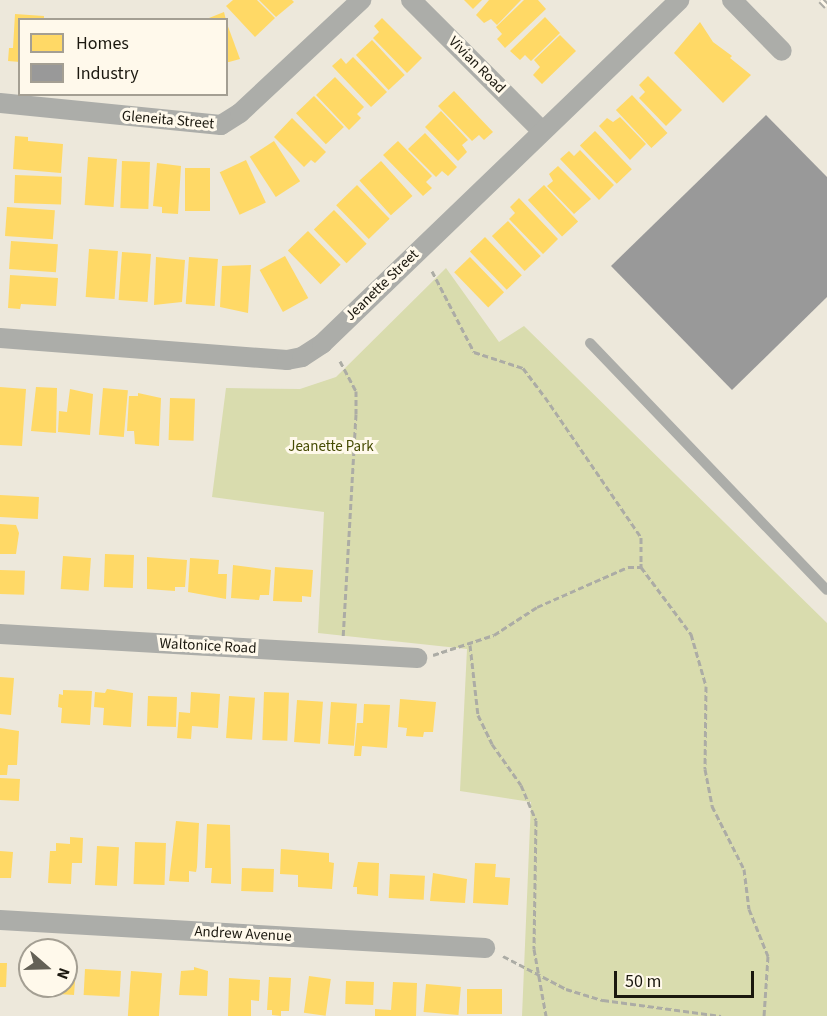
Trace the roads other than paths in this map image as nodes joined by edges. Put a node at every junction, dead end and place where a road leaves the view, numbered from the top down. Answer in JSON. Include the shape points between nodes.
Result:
{"nodes":[{"id":1,"x":361,"y":0,"type":"edge"},
{"id":2,"x":411,"y":0,"type":"edge"},
{"id":3,"x":679,"y":0,"type":"edge"},
{"id":4,"x":732,"y":0,"type":"edge"},
{"id":5,"x":782,"y":51,"type":"dead end"},
{"id":6,"x":0,"y":103,"type":"edge"},
{"id":7,"x":542,"y":131,"type":"junction"},
{"id":8,"x":0,"y":338,"type":"edge"},
{"id":9,"x":590,"y":343,"type":"dead end"},
{"id":10,"x":827,"y":590,"type":"edge"},
{"id":11,"x":0,"y":633,"type":"edge"},
{"id":12,"x":417,"y":658,"type":"road end"},
{"id":13,"x":0,"y":920,"type":"edge"},
{"id":14,"x":485,"y":948,"type":"road end"}],
"edges":[{"from":1,"to":6,"type":"street","name":"Gleneita Street","via":[[240,113],[221,125]]},
{"from":2,"to":7,"type":"street","name":"Vivian Road"},
{"from":3,"to":7,"type":"street","name":"Jeanette Street"},
{"from":4,"to":5,"type":"street"},
{"from":7,"to":8,"type":"street","name":"Jeanette Street","via":[[322,344],[302,357],[287,360]]},
{"from":9,"to":10,"type":"lane"},
{"from":11,"to":12,"type":"street","name":"Waltonice Road"},
{"from":13,"to":14,"type":"street","name":"Andrew Avenue"}]}
